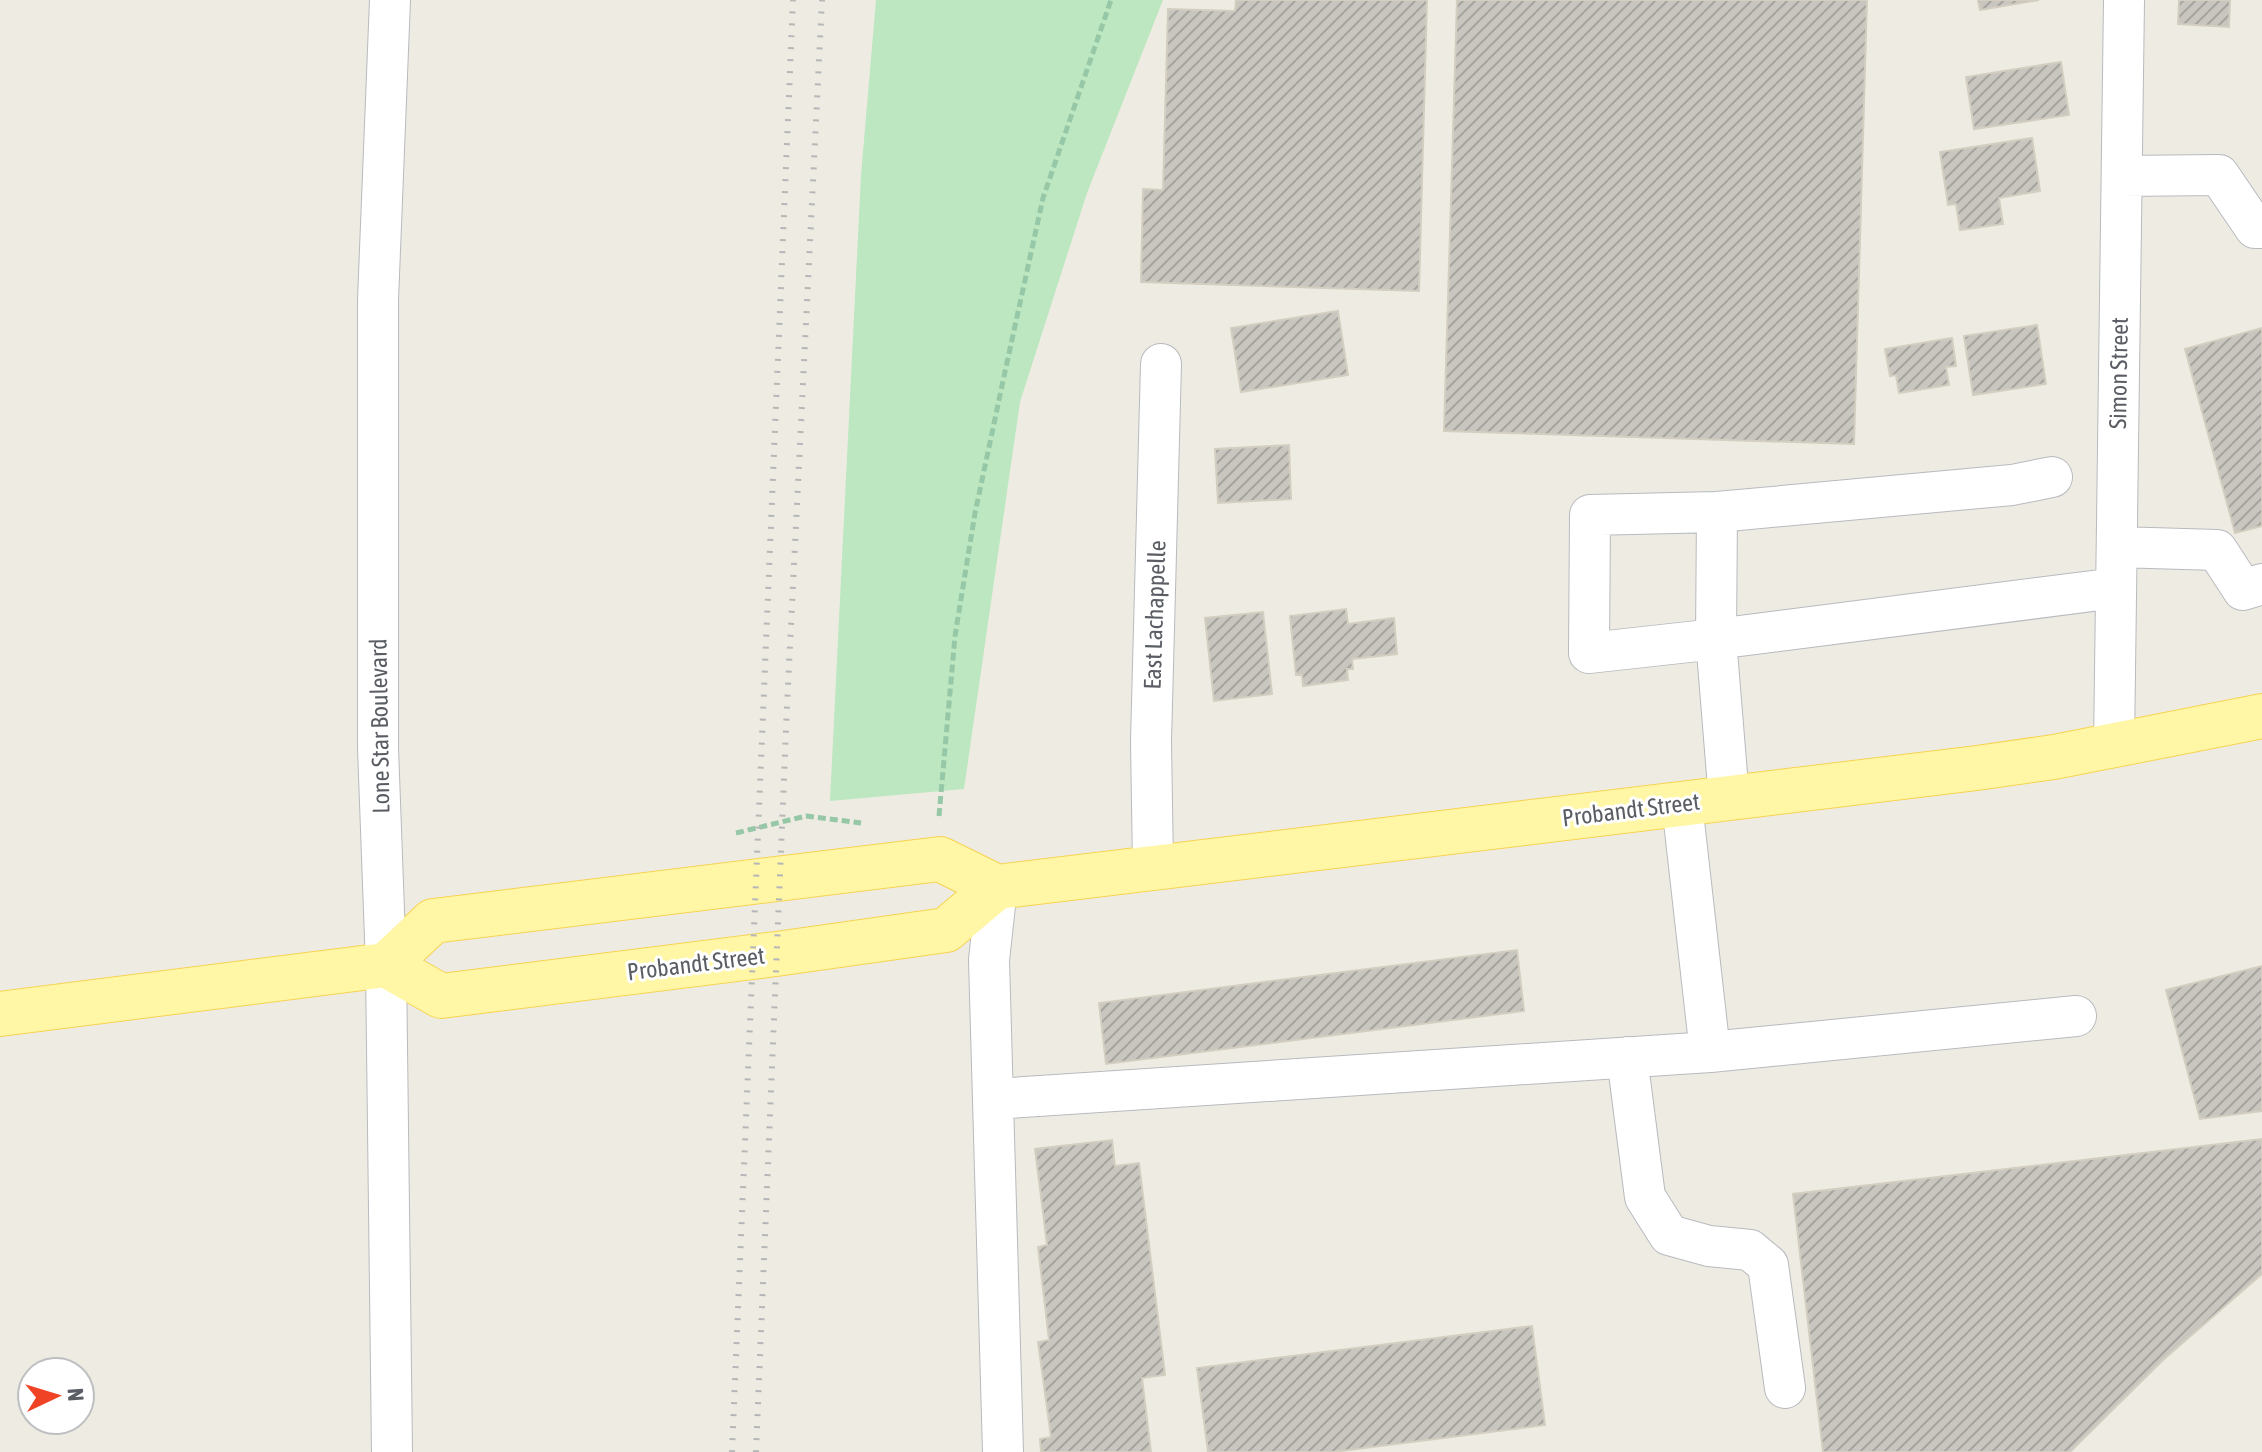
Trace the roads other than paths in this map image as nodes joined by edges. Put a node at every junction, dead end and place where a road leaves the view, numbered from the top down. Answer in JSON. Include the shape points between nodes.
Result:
{"nodes":[{"id":1,"x":390,"y":0,"type":"edge"},
{"id":2,"x":2124,"y":0,"type":"edge"},
{"id":3,"x":2122,"y":176,"type":"junction"},
{"id":4,"x":2262,"y":228,"type":"edge"},
{"id":5,"x":1161,"y":364,"type":"dead end"},
{"id":6,"x":2052,"y":477,"type":"dead end"},
{"id":7,"x":1717,"y":512,"type":"junction"},
{"id":8,"x":2117,"y":547,"type":"junction"},
{"id":9,"x":2262,"y":584,"type":"edge"},
{"id":10,"x":2116,"y":588,"type":"junction"},
{"id":11,"x":1716,"y":639,"type":"junction"},
{"id":12,"x":2262,"y":716,"type":"edge"},
{"id":13,"x":2114,"y":746,"type":"junction"},
{"id":14,"x":1729,"y":799,"type":"junction"},
{"id":15,"x":1682,"y":804,"type":"junction"},
{"id":16,"x":1153,"y":866,"type":"junction"},
{"id":17,"x":997,"y":887,"type":"junction"},
{"id":18,"x":386,"y":965,"type":"junction"},
{"id":19,"x":0,"y":1014,"type":"edge"},
{"id":20,"x":2076,"y":1016,"type":"dead end"},
{"id":21,"x":1710,"y":1052,"type":"junction"},
{"id":22,"x":1627,"y":1057,"type":"junction"},
{"id":23,"x":994,"y":1099,"type":"junction"},
{"id":24,"x":1785,"y":1388,"type":"dead end"},
{"id":25,"x":392,"y":1452,"type":"edge"},
{"id":26,"x":1003,"y":1452,"type":"edge"}],
"edges":[{"from":1,"to":18,"type":"street","name":"Lone Star Boulevard","via":[[378,300],[378,748]]},
{"from":2,"to":3,"type":"street","name":"Simon Street"},
{"from":3,"to":4,"type":"street","via":[[2219,175],[2255,228]]},
{"from":3,"to":8,"type":"street","name":"Simon Street"},
{"from":5,"to":16,"type":"street","name":"East Lachappelle"},
{"from":6,"to":7,"type":"street"},
{"from":7,"to":11,"type":"street"},
{"from":7,"to":11,"type":"street","via":[[1590,515],[1589,653]]},
{"from":8,"to":9,"type":"street","via":[[2217,550],[2243,590]]},
{"from":8,"to":10,"type":"street","name":"Simon Street"},
{"from":10,"to":11,"type":"street"},
{"from":10,"to":13,"type":"street","name":"Simon Street"},
{"from":11,"to":14,"type":"street"},
{"from":12,"to":13,"type":"main road","name":"Probandt Street"},
{"from":13,"to":14,"type":"main road","name":"Probandt Street"},
{"from":14,"to":15,"type":"main road","name":"Probandt Street"},
{"from":15,"to":16,"type":"main road","name":"Probandt Street"},
{"from":15,"to":21,"type":"street"},
{"from":16,"to":17,"type":"main road","name":"Probandt Street"},
{"from":17,"to":18,"type":"main road","via":[[940,859],[433,921]]},
{"from":17,"to":18,"type":"main road","name":"Probandt Street","via":[[946,930],[776,954],[441,996]]},
{"from":17,"to":23,"type":"street","via":[[989,960]]},
{"from":18,"to":19,"type":"main road"},
{"from":18,"to":25,"type":"street","name":"Lone Star Boulevard"},
{"from":20,"to":21,"type":"street"},
{"from":21,"to":22,"type":"street"},
{"from":22,"to":23,"type":"street"},
{"from":22,"to":24,"type":"street","via":[[1645,1197],[1669,1235],[1750,1250],[1768,1265]]},
{"from":23,"to":26,"type":"street"}]}
